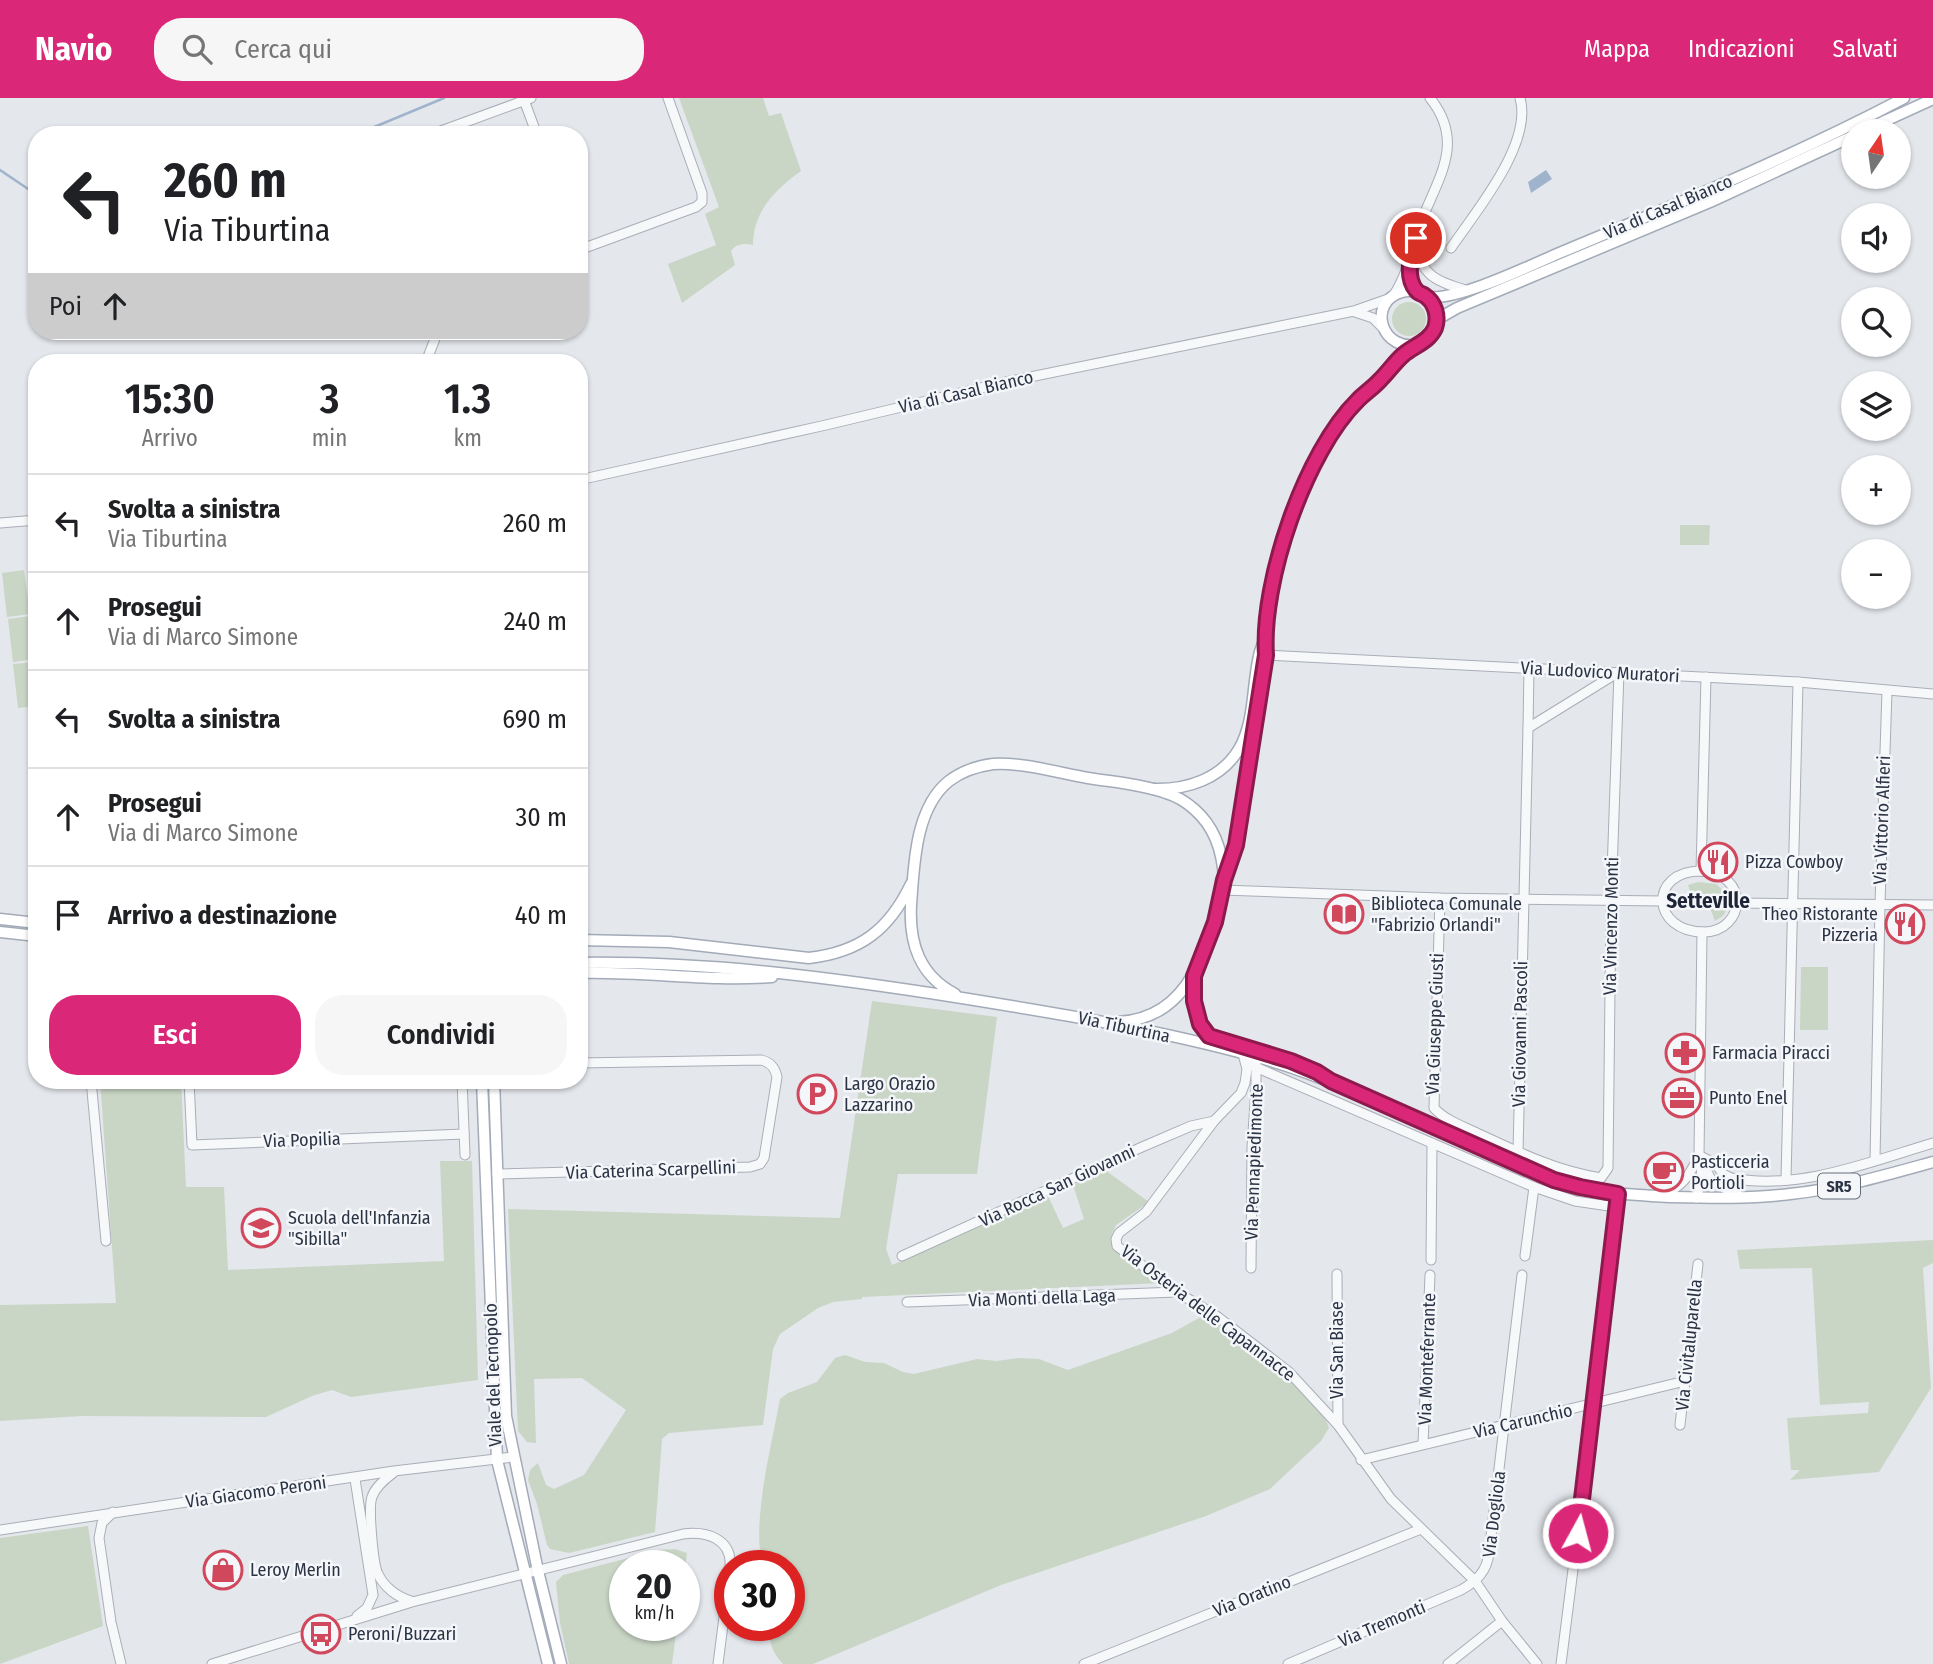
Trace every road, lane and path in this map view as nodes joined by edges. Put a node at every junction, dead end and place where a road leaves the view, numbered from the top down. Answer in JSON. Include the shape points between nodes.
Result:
{"nodes":[{"id":1,"x":668,"y":98,"type":"edge"},
{"id":2,"x":1430,"y":98,"type":"edge"},
{"id":3,"x":1520,"y":98,"type":"edge"},
{"id":4,"x":1904,"y":98,"type":"edge"},
{"id":5,"x":528,"y":99,"type":"edge"},
{"id":6,"x":1933,"y":99,"type":"edge"},
{"id":7,"x":1889,"y":119,"type":"edge"},
{"id":8,"x":454,"y":126,"type":"edge"},
{"id":9,"x":535,"y":126,"type":"edge"},
{"id":10,"x":1841,"y":142,"type":"edge"},
{"id":11,"x":1421,"y":223,"type":"junction"},
{"id":12,"x":588,"y":247,"type":"edge"},
{"id":13,"x":1451,"y":248,"type":"dead end"},
{"id":14,"x":1411,"y":254,"type":"junction"},
{"id":15,"x":1466,"y":290,"type":"junction"},
{"id":16,"x":1422,"y":294,"type":"junction"},
{"id":17,"x":1392,"y":297,"type":"junction"},
{"id":18,"x":1353,"y":311,"type":"junction"},
{"id":19,"x":1436,"y":320,"type":"junction"},
{"id":20,"x":1383,"y":328,"type":"junction"},
{"id":21,"x":1391,"y":339,"type":"junction"},
{"id":22,"x":1420,"y":344,"type":"junction"},
{"id":23,"x":1386,"y":373,"type":"junction"},
{"id":24,"x":588,"y":478,"type":"edge"},
{"id":25,"x":28,"y":521,"type":"edge"},
{"id":26,"x":0,"y":523,"type":"edge"},
{"id":27,"x":1265,"y":637,"type":"junction"},
{"id":28,"x":1266,"y":655,"type":"junction"},
{"id":29,"x":1529,"y":668,"type":"junction"},
{"id":30,"x":1619,"y":672,"type":"junction"},
{"id":31,"x":1706,"y":677,"type":"junction"},
{"id":32,"x":1798,"y":681,"type":"junction"},
{"id":33,"x":1887,"y":691,"type":"junction"},
{"id":34,"x":1933,"y":694,"type":"edge"},
{"id":35,"x":1528,"y":728,"type":"junction"},
{"id":36,"x":1153,"y":789,"type":"junction"},
{"id":37,"x":1701,"y":871,"type":"junction"},
{"id":38,"x":914,"y":875,"type":"junction"},
{"id":39,"x":1223,"y":885,"type":"junction"},
{"id":40,"x":1440,"y":898,"type":"junction"},
{"id":41,"x":1523,"y":899,"type":"junction"},
{"id":42,"x":1611,"y":901,"type":"junction"},
{"id":43,"x":1662,"y":901,"type":"junction"},
{"id":44,"x":1737,"y":903,"type":"junction"},
{"id":45,"x":1792,"y":903,"type":"junction"},
{"id":46,"x":1880,"y":904,"type":"junction"},
{"id":47,"x":1933,"y":905,"type":"edge"},
{"id":48,"x":0,"y":919,"type":"edge"},
{"id":49,"x":28,"y":922,"type":"edge"},
{"id":50,"x":0,"y":932,"type":"edge"},
{"id":51,"x":1702,"y":932,"type":"junction"},
{"id":52,"x":28,"y":935,"type":"edge"},
{"id":53,"x":588,"y":940,"type":"edge"},
{"id":54,"x":588,"y":962,"type":"edge"},
{"id":55,"x":1196,"y":969,"type":"junction"},
{"id":56,"x":588,"y":973,"type":"edge"},
{"id":57,"x":796,"y":976,"type":"junction"},
{"id":58,"x":966,"y":999,"type":"junction"},
{"id":59,"x":1097,"y":1020,"type":"junction"},
{"id":60,"x":1248,"y":1058,"type":"junction"},
{"id":61,"x":588,"y":1063,"type":"edge"},
{"id":62,"x":1331,"y":1081,"type":"junction"},
{"id":63,"x":92,"y":1089,"type":"edge"},
{"id":64,"x":189,"y":1089,"type":"edge"},
{"id":65,"x":462,"y":1089,"type":"edge"},
{"id":66,"x":482,"y":1089,"type":"edge"},
{"id":67,"x":494,"y":1089,"type":"edge"},
{"id":68,"x":1214,"y":1121,"type":"junction"},
{"id":69,"x":464,"y":1134,"type":"junction"},
{"id":70,"x":1432,"y":1143,"type":"junction"},
{"id":71,"x":1933,"y":1143,"type":"edge"},
{"id":72,"x":1518,"y":1152,"type":"junction"},
{"id":73,"x":465,"y":1155,"type":"dead end"},
{"id":74,"x":1700,"y":1158,"type":"junction"},
{"id":75,"x":1875,"y":1160,"type":"junction"},
{"id":76,"x":1933,"y":1162,"type":"edge"},
{"id":77,"x":497,"y":1174,"type":"junction"},
{"id":78,"x":1689,"y":1175,"type":"junction"},
{"id":79,"x":1786,"y":1180,"type":"junction"},
{"id":80,"x":1534,"y":1187,"type":"junction"},
{"id":81,"x":1618,"y":1194,"type":"junction"},
{"id":82,"x":1657,"y":1196,"type":"junction"},
{"id":83,"x":1696,"y":1198,"type":"junction"},
{"id":84,"x":1743,"y":1198,"type":"junction"},
{"id":85,"x":1616,"y":1207,"type":"junction"},
{"id":86,"x":106,"y":1241,"type":"dead end"},
{"id":87,"x":902,"y":1256,"type":"dead end"},
{"id":88,"x":1525,"y":1256,"type":"dead end"},
{"id":89,"x":1431,"y":1260,"type":"dead end"},
{"id":90,"x":1698,"y":1264,"type":"dead end"},
{"id":91,"x":1251,"y":1268,"type":"dead end"},
{"id":92,"x":1337,"y":1274,"type":"dead end"},
{"id":93,"x":1430,"y":1275,"type":"dead end"},
{"id":94,"x":1522,"y":1275,"type":"dead end"},
{"id":95,"x":1177,"y":1292,"type":"junction"},
{"id":96,"x":907,"y":1302,"type":"dead end"},
{"id":97,"x":1685,"y":1381,"type":"junction"},
{"id":98,"x":1594,"y":1404,"type":"junction"},
{"id":99,"x":1338,"y":1425,"type":"junction"},
{"id":100,"x":1680,"y":1425,"type":"dead end"},
{"id":101,"x":1504,"y":1427,"type":"junction"},
{"id":102,"x":1423,"y":1444,"type":"junction"},
{"id":103,"x":513,"y":1457,"type":"junction"},
{"id":104,"x":497,"y":1460,"type":"junction"},
{"id":105,"x":1361,"y":1460,"type":"junction"},
{"id":106,"x":394,"y":1471,"type":"junction"},
{"id":107,"x":355,"y":1479,"type":"junction"},
{"id":108,"x":115,"y":1511,"type":"junction"},
{"id":109,"x":1421,"y":1529,"type":"junction"},
{"id":110,"x":0,"y":1530,"type":"edge"},
{"id":111,"x":727,"y":1550,"type":"edge"},
{"id":112,"x":538,"y":1572,"type":"junction"},
{"id":113,"x":525,"y":1575,"type":"junction"},
{"id":114,"x":1475,"y":1581,"type":"junction"},
{"id":115,"x":412,"y":1602,"type":"junction"},
{"id":116,"x":351,"y":1619,"type":"junction"},
{"id":117,"x":1502,"y":1621,"type":"junction"},
{"id":118,"x":721,"y":1641,"type":"edge"},
{"id":119,"x":121,"y":1664,"type":"edge"},
{"id":120,"x":212,"y":1664,"type":"edge"},
{"id":121,"x":548,"y":1664,"type":"edge"},
{"id":122,"x":561,"y":1664,"type":"edge"},
{"id":123,"x":718,"y":1664,"type":"edge"},
{"id":124,"x":1084,"y":1664,"type":"edge"},
{"id":125,"x":1288,"y":1664,"type":"edge"},
{"id":126,"x":1448,"y":1664,"type":"edge"},
{"id":127,"x":1537,"y":1664,"type":"edge"},
{"id":128,"x":1561,"y":1664,"type":"edge"}],
"edges":[{"from":1,"to":12,"type":"street","via":[[702,193],[701,204]]},
{"from":2,"to":11,"type":"street","via":[[1438,109],[1448,147],[1437,189]]},
{"from":3,"to":13,"type":"street","via":[[1523,119],[1517,144]]},
{"from":4,"to":15,"type":"main road","name":"Via di Casal Bianco","via":[[1698,195]]},
{"from":5,"to":8,"type":"street"},
{"from":5,"to":9,"type":"street"},
{"from":6,"to":7,"type":"main road"},
{"from":10,"to":19,"type":"main road","name":"Via di Casal Bianco"},
{"from":11,"to":14,"type":"street"},
{"from":11,"to":15,"type":"street","via":[[1418,241],[1426,271],[1441,284]]},
{"from":14,"to":16,"type":"street","via":[[1412,282]]},
{"from":14,"to":17,"type":"street","via":[[1406,275]]},
{"from":15,"to":16,"type":"main road","name":"Via di Casal Bianco","via":[[1444,298]]},
{"from":16,"to":17,"type":"main road","via":[[1409,291]]},
{"from":16,"to":19,"type":"main road","via":[[1436,311]]},
{"from":17,"to":18,"type":"street","name":"Via di Casal Bianco"},
{"from":17,"to":20,"type":"main road","via":[[1382,312]]},
{"from":18,"to":20,"type":"street","via":[[1373,318]]},
{"from":18,"to":24,"type":"street","name":"Via di Casal Bianco","via":[[1006,382]]},
{"from":19,"to":22,"type":"main road","via":[[1431,334]]},
{"from":20,"to":21,"type":"main road"},
{"from":21,"to":22,"type":"main road","via":[[1405,346]]},
{"from":21,"to":23,"type":"main road","via":[[1395,352]]},
{"from":22,"to":23,"type":"main road"},
{"from":23,"to":27,"type":"main road","via":[[1338,423],[1316,458],[1284,539]]},
{"from":25,"to":26,"type":"street"},
{"from":27,"to":28,"type":"main road"},
{"from":27,"to":36,"type":"main road","via":[[1246,733],[1236,754],[1200,782]]},
{"from":28,"to":29,"type":"street","name":"Via Ludovico Muratori"},
{"from":28,"to":39,"type":"main road","via":[[1236,845]]},
{"from":29,"to":30,"type":"street","name":"Via Ludovico Muratori"},
{"from":29,"to":35,"type":"street","name":"Via Giovanni Pascoli"},
{"from":30,"to":31,"type":"street","name":"Via Ludovico Muratori"},
{"from":30,"to":35,"type":"street"},
{"from":30,"to":42,"type":"street","name":"Via Vincenzo Monti"},
{"from":31,"to":32,"type":"street","name":"Via Ludovico Muratori"},
{"from":31,"to":37,"type":"street"},
{"from":32,"to":33,"type":"street","name":"Via Ludovico Muratori"},
{"from":32,"to":45,"type":"street"},
{"from":33,"to":34,"type":"street","name":"Via Ludovico Muratori"},
{"from":33,"to":46,"type":"street","name":"Via Vittorio Alfieri"},
{"from":35,"to":41,"type":"street","name":"Via Giovanni Pascoli"},
{"from":36,"to":38,"type":"main road","via":[[1010,765],[979,766],[948,782],[936,794],[922,828]]},
{"from":36,"to":39,"type":"main road","via":[[1182,801],[1205,820],[1219,847]]},
{"from":37,"to":43,"type":"street","via":[[1674,878]]},
{"from":37,"to":44,"type":"street","via":[[1727,879]]},
{"from":38,"to":53,"type":"main road","via":[[897,909],[873,936],[826,956],[809,958],[669,942]]},
{"from":38,"to":58,"type":"main road","via":[[911,929],[916,954],[936,981]]},
{"from":39,"to":40,"type":"street"},
{"from":39,"to":55,"type":"main road","via":[[1215,922]]},
{"from":40,"to":41,"type":"street"},
{"from":40,"to":72,"type":"street","name":"Via Giuseppe Giusti","via":[[1434,1108]]},
{"from":41,"to":42,"type":"street"},
{"from":41,"to":72,"type":"street","name":"Via Giovanni Pascoli"},
{"from":42,"to":43,"type":"street"},
{"from":42,"to":72,"type":"street","name":"Via Vincenzo Monti","via":[[1608,1168],[1601,1178],[1556,1168]]},
{"from":43,"to":51,"type":"street","via":[[1665,914],[1674,923]]},
{"from":44,"to":45,"type":"street"},
{"from":44,"to":51,"type":"street","via":[[1727,923]]},
{"from":45,"to":46,"type":"street"},
{"from":45,"to":79,"type":"street"},
{"from":46,"to":47,"type":"street"},
{"from":46,"to":75,"type":"street","name":"Via Vittorio Alfieri"},
{"from":48,"to":49,"type":"main road"},
{"from":50,"to":52,"type":"main road"},
{"from":51,"to":74,"type":"street"},
{"from":54,"to":57,"type":"main road","name":"Via Tiburtina","via":[[683,963]]},
{"from":55,"to":59,"type":"main road","via":[[1182,992],[1161,1010],[1133,1020]]},
{"from":55,"to":62,"type":"main road","via":[[1196,1014],[1209,1036],[1291,1061]]},
{"from":56,"to":57,"type":"main road","via":[[739,979]]},
{"from":57,"to":58,"type":"main road","name":"Via Tiburtina"},
{"from":58,"to":59,"type":"main road","name":"Via Tiburtina"},
{"from":59,"to":60,"type":"main road","name":"Via Tiburtina"},
{"from":60,"to":62,"type":"main road","name":"Via Tiburtina"},
{"from":60,"to":68,"type":"street","name":"Via Osteria delle Capannacce","via":[[1244,1088]]},
{"from":60,"to":70,"type":"street"},
{"from":60,"to":91,"type":"street","name":"Via Pennapiedimonte"},
{"from":61,"to":77,"type":"street","name":"Via Caterina Scarpellini","via":[[769,1063],[777,1077],[764,1158],[750,1167]]},
{"from":62,"to":81,"type":"main road","name":"Via Tiburtina","number":"SR5","via":[[1554,1180]]},
{"from":63,"to":86,"type":"street"},
{"from":64,"to":69,"type":"street","name":"Via Popilia","via":[[192,1145]]},
{"from":65,"to":69,"type":"street"},
{"from":66,"to":104,"type":"main road","name":"Viale del Tecnopolo"},
{"from":67,"to":77,"type":"main road","name":"Viale del Tecnopolo"},
{"from":68,"to":87,"type":"street","name":"Via Rocca San Giovanni","via":[[1142,1147]]},
{"from":68,"to":95,"type":"street","name":"Via Osteria delle Capannacce","via":[[1150,1208],[1116,1239],[1121,1250]]},
{"from":69,"to":73,"type":"street"},
{"from":70,"to":80,"type":"street"},
{"from":70,"to":89,"type":"street"},
{"from":71,"to":75,"type":"street"},
{"from":74,"to":78,"type":"street"},
{"from":74,"to":79,"type":"street","via":[[1716,1164],[1731,1178]]},
{"from":74,"to":83,"type":"street","via":[[1702,1179]]},
{"from":74,"to":84,"type":"street","via":[[1714,1184]]},
{"from":75,"to":79,"type":"street"},
{"from":76,"to":84,"type":"main road","name":"Via Tiburtina","number":"SR5","via":[[1826,1189]]},
{"from":77,"to":103,"type":"main road","name":"Viale del Tecnopolo","via":[[506,1416]]},
{"from":78,"to":82,"type":"street","via":[[1675,1189]]},
{"from":78,"to":83,"type":"street"},
{"from":80,"to":85,"type":"street","via":[[1574,1201]]},
{"from":80,"to":88,"type":"street"},
{"from":81,"to":82,"type":"main road","name":"Via Tiburtina","number":"SR5"},
{"from":81,"to":85,"type":"street"},
{"from":82,"to":83,"type":"main road","name":"Via Tiburtina","number":"SR5"},
{"from":83,"to":84,"type":"main road","name":"Via Tiburtina","number":"SR5"},
{"from":85,"to":98,"type":"street"},
{"from":90,"to":97,"type":"street","name":"Via Civitaluparella"},
{"from":92,"to":99,"type":"street","name":"Via San Biase"},
{"from":93,"to":102,"type":"street","name":"Via Monteferrante"},
{"from":94,"to":101,"type":"street","name":"Via Dogliola"},
{"from":95,"to":96,"type":"street","name":"Via Monti della Laga"},
{"from":95,"to":99,"type":"street","name":"Via Osteria delle Capannacce","via":[[1279,1364]]},
{"from":97,"to":98,"type":"street","name":"Via Carunchio"},
{"from":97,"to":100,"type":"street","name":"Via Civitaluparella"},
{"from":98,"to":101,"type":"street","name":"Via Carunchio"},
{"from":98,"to":128,"type":"street"},
{"from":99,"to":105,"type":"street","name":"Via Osteria delle Capannacce"},
{"from":101,"to":102,"type":"street","name":"Via Carunchio"},
{"from":101,"to":114,"type":"street","name":"Via Dogliola","via":[[1488,1562]]},
{"from":102,"to":105,"type":"street","name":"Via Carunchio"},
{"from":103,"to":104,"type":"street","name":"Via Giacomo Peroni"},
{"from":103,"to":112,"type":"main road","name":"Viale del Tecnopolo"},
{"from":104,"to":106,"type":"street","name":"Via Giacomo Peroni"},
{"from":104,"to":113,"type":"main road","name":"Viale del Tecnopolo"},
{"from":105,"to":109,"type":"street","name":"Via Osteria delle Capannacce"},
{"from":106,"to":107,"type":"street","name":"Via Giacomo Peroni"},
{"from":106,"to":115,"type":"street","via":[[371,1498],[377,1573],[398,1597]]},
{"from":107,"to":108,"type":"street","name":"Via Giacomo Peroni"},
{"from":107,"to":116,"type":"street","via":[[373,1595],[367,1608]]},
{"from":108,"to":110,"type":"street","name":"Via Giacomo Peroni"},
{"from":108,"to":119,"type":"street","via":[[102,1523],[99,1538]]},
{"from":109,"to":114,"type":"street","name":"Via Osteria delle Capannacce"},
{"from":109,"to":124,"type":"street","name":"Via Oratino"},
{"from":111,"to":112,"type":"street","via":[[710,1536],[690,1533]]},
{"from":112,"to":113,"type":"street"},
{"from":112,"to":122,"type":"main road","name":"Viale del Tecnopolo"},
{"from":113,"to":115,"type":"street"},
{"from":113,"to":121,"type":"main road","name":"Viale del Tecnopolo"},
{"from":114,"to":117,"type":"street","name":"Via Osteria delle Capannacce"},
{"from":114,"to":125,"type":"street","name":"Via Tremonti"},
{"from":115,"to":116,"type":"street"},
{"from":116,"to":120,"type":"street"},
{"from":117,"to":126,"type":"street"},
{"from":117,"to":127,"type":"street","name":"Via Osteria delle Capannacce"},
{"from":118,"to":123,"type":"street"}]}
